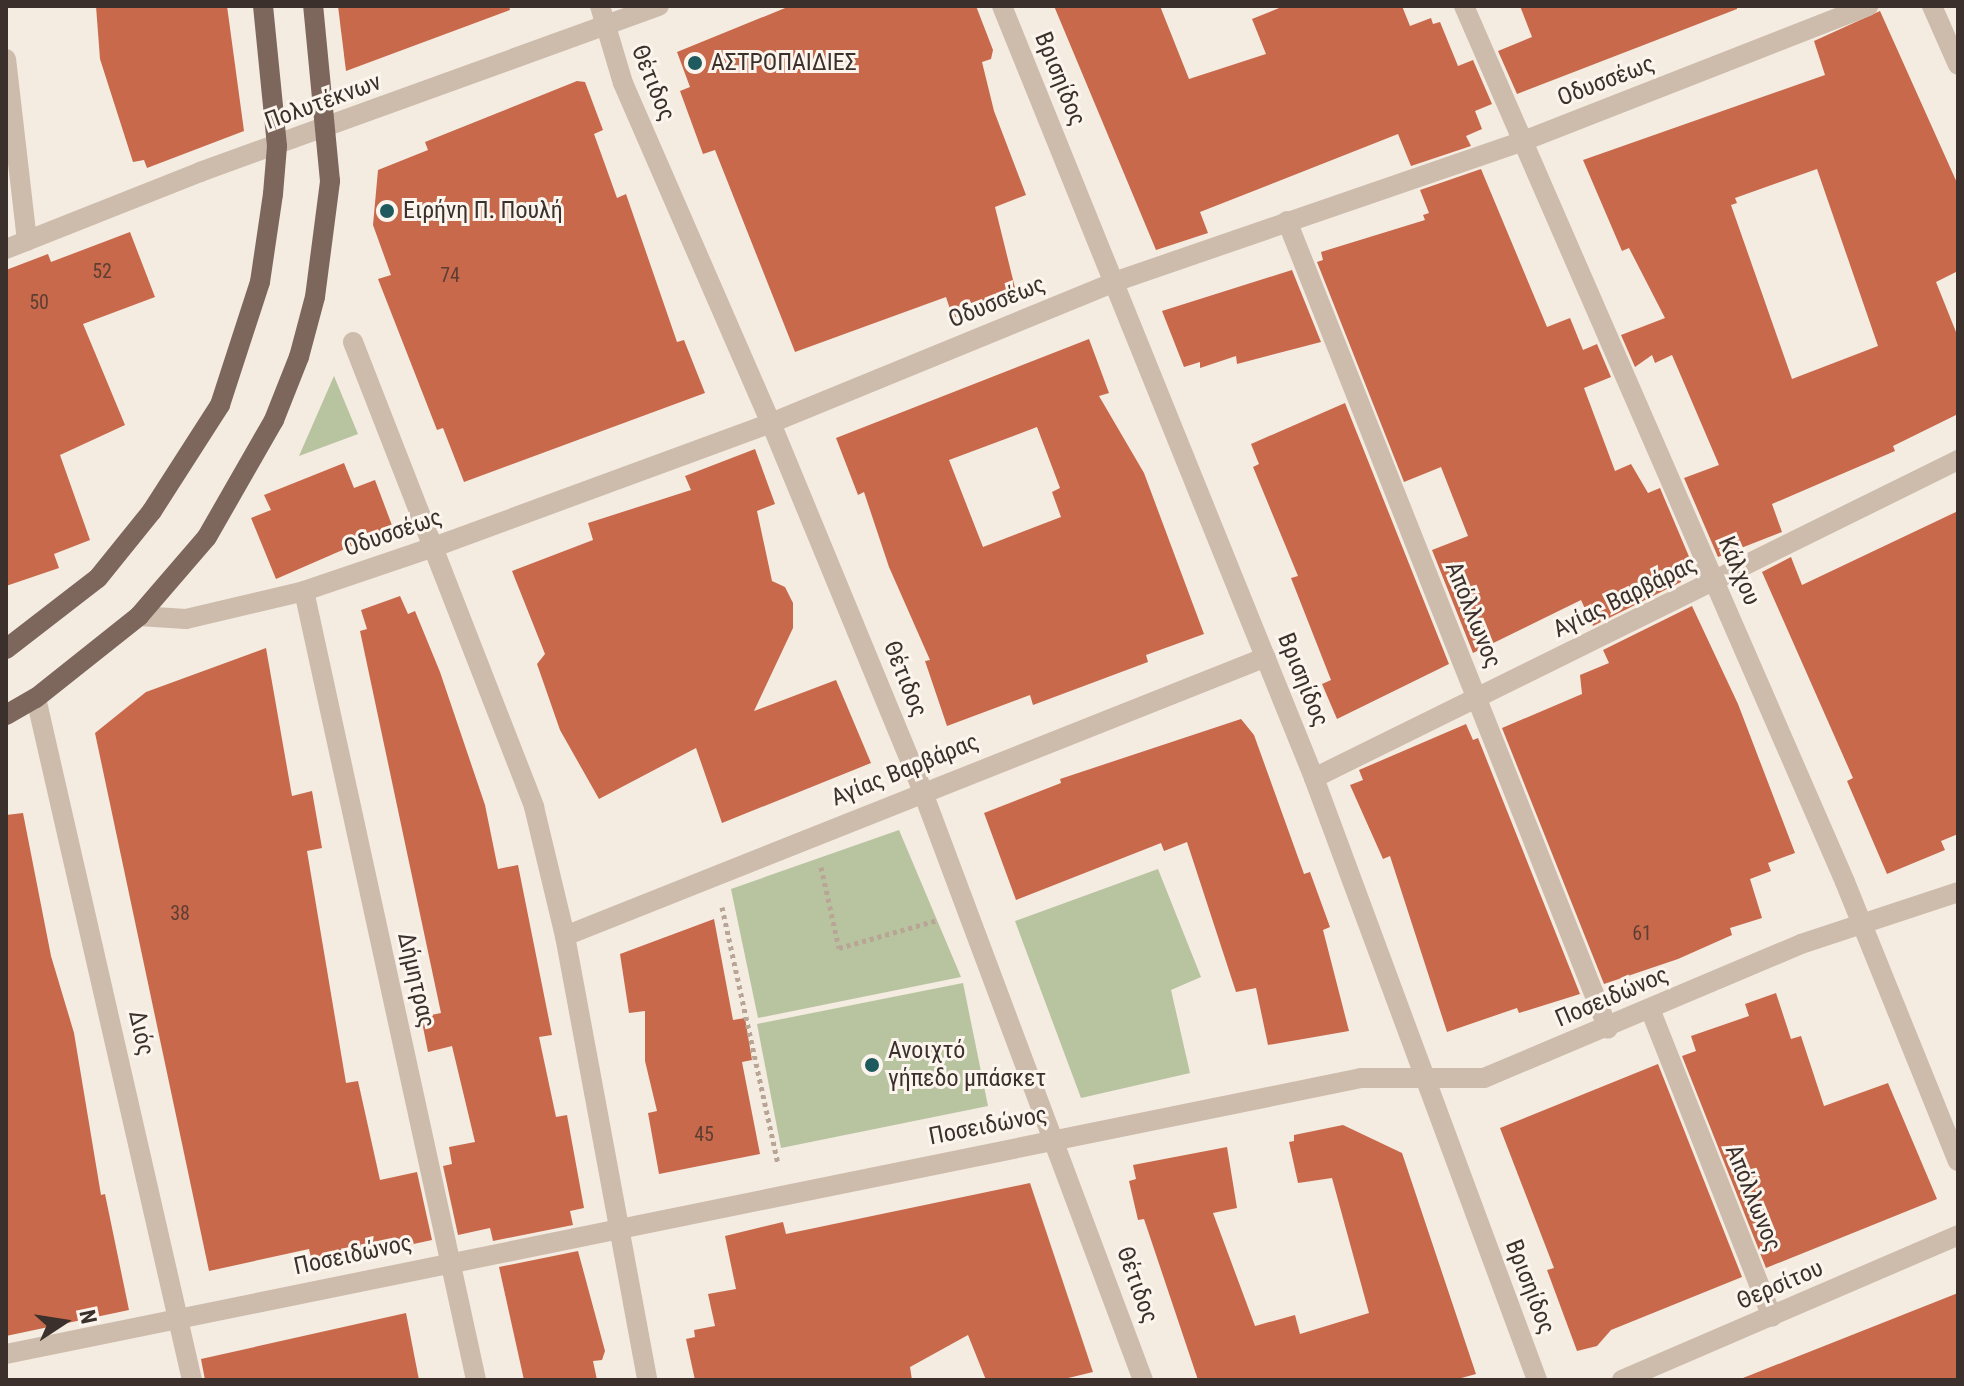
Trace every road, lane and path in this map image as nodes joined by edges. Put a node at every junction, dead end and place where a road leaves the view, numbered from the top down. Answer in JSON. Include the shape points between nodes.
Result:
{"nodes":[{"id":1,"x":263,"y":6,"type":"edge"},
{"id":2,"x":313,"y":6,"type":"edge"},
{"id":3,"x":600,"y":6,"type":"edge"},
{"id":4,"x":659,"y":6,"type":"edge"},
{"id":5,"x":1002,"y":6,"type":"edge"},
{"id":6,"x":1464,"y":6,"type":"edge"},
{"id":7,"x":1868,"y":6,"type":"edge"},
{"id":8,"x":1932,"y":6,"type":"edge"},
{"id":9,"x":603,"y":27,"type":"junction"},
{"id":10,"x":6,"y":59,"type":"edge"},
{"id":11,"x":1958,"y":65,"type":"edge"},
{"id":12,"x":328,"y":128,"type":"junction"},
{"id":13,"x":1521,"y":142,"type":"junction"},
{"id":14,"x":277,"y":146,"type":"junction"},
{"id":15,"x":1287,"y":221,"type":"junction"},
{"id":16,"x":27,"y":241,"type":"junction"},
{"id":17,"x":6,"y":249,"type":"edge"},
{"id":18,"x":1114,"y":282,"type":"junction"},
{"id":19,"x":353,"y":342,"type":"dead end"},
{"id":20,"x":771,"y":423,"type":"junction"},
{"id":21,"x":1958,"y":460,"type":"edge"},
{"id":22,"x":434,"y":547,"type":"junction"},
{"id":23,"x":1715,"y":582,"type":"junction"},
{"id":24,"x":304,"y":591,"type":"junction"},
{"id":25,"x":139,"y":616,"type":"junction"},
{"id":26,"x":6,"y":649,"type":"edge"},
{"id":27,"x":1266,"y":657,"type":"junction"},
{"id":28,"x":36,"y":698,"type":"junction"},
{"id":29,"x":1479,"y":698,"type":"junction"},
{"id":30,"x":6,"y":715,"type":"edge"},
{"id":31,"x":1314,"y":778,"type":"junction"},
{"id":32,"x":922,"y":790,"type":"junction"},
{"id":33,"x":825,"y":884,"type":"dead end"},
{"id":34,"x":1958,"y":892,"type":"edge"},
{"id":35,"x":969,"y":912,"type":"junction"},
{"id":36,"x":724,"y":915,"type":"dead end"},
{"id":37,"x":1861,"y":922,"type":"junction"},
{"id":38,"x":565,"y":936,"type":"junction"},
{"id":39,"x":1650,"y":1009,"type":"junction"},
{"id":40,"x":1608,"y":1029,"type":"junction"},
{"id":41,"x":1424,"y":1081,"type":"junction"},
{"id":42,"x":1057,"y":1139,"type":"junction"},
{"id":43,"x":1958,"y":1161,"type":"edge"},
{"id":44,"x":784,"y":1193,"type":"junction"},
{"id":45,"x":618,"y":1226,"type":"junction"},
{"id":46,"x":1958,"y":1235,"type":"edge"},
{"id":47,"x":452,"y":1262,"type":"junction"},
{"id":48,"x":180,"y":1317,"type":"junction"},
{"id":49,"x":1772,"y":1317,"type":"junction"},
{"id":50,"x":6,"y":1354,"type":"edge"},
{"id":51,"x":192,"y":1380,"type":"edge"},
{"id":52,"x":476,"y":1380,"type":"edge"},
{"id":53,"x":647,"y":1380,"type":"edge"},
{"id":54,"x":1143,"y":1380,"type":"edge"},
{"id":55,"x":1537,"y":1380,"type":"edge"},
{"id":56,"x":1622,"y":1380,"type":"edge"}],
"edges":[{"from":1,"to":14,"type":"main road"},
{"from":2,"to":12,"type":"main road"},
{"from":3,"to":9,"type":"street","name":"Θέτιδος"},
{"from":4,"to":9,"type":"street","name":"Πολυτέκνων"},
{"from":5,"to":18,"type":"street","name":"Βρισηίδος"},
{"from":6,"to":13,"type":"street","name":"Κάλχου"},
{"from":7,"to":13,"type":"street","name":"Οδυσσέως"},
{"from":8,"to":11,"type":"street"},
{"from":9,"to":12,"type":"street","name":"Πολυτέκνων"},
{"from":9,"to":20,"type":"street","name":"Θέτιδος"},
{"from":10,"to":16,"type":"street"},
{"from":12,"to":14,"type":"street","name":"Πολυτέκνων"},
{"from":12,"to":25,"type":"main road","via":[[330,181],[315,297],[299,357],[274,420],[223,512]]},
{"from":13,"to":15,"type":"street","name":"Οδυσσέως"},
{"from":13,"to":23,"type":"street","name":"Κάλχου"},
{"from":14,"to":16,"type":"street","name":"Πολυτέκνων"},
{"from":14,"to":26,"type":"main road","via":[[260,282],[220,405],[161,499],[98,578]]},
{"from":15,"to":18,"type":"street","name":"Οδυσσέως"},
{"from":15,"to":29,"type":"street","name":"Απόλλωνος"},
{"from":16,"to":17,"type":"street","name":"Πολυτέκνων"},
{"from":18,"to":20,"type":"street","name":"Οδυσσέως"},
{"from":18,"to":27,"type":"street","name":"Βρισηίδος"},
{"from":19,"to":22,"type":"street"},
{"from":20,"to":22,"type":"street","name":"Οδυσσέως"},
{"from":20,"to":32,"type":"street","name":"Θέτιδος"},
{"from":21,"to":23,"type":"street","name":"Αγίας Βαρβάρας"},
{"from":22,"to":24,"type":"street","name":"Οδυσσέως"},
{"from":22,"to":38,"type":"street","via":[[534,807]]},
{"from":23,"to":29,"type":"street","name":"Αγίας Βαρβάρας"},
{"from":23,"to":37,"type":"street","name":"Κάλχου"},
{"from":24,"to":25,"type":"street","name":"Οδυσσέως","via":[[186,619]]},
{"from":24,"to":47,"type":"street","name":"Δήμητρας"},
{"from":25,"to":28,"type":"main road"},
{"from":27,"to":31,"type":"street","name":"Βρισηίδος"},
{"from":27,"to":32,"type":"street","name":"Αγίας Βαρβάρας"},
{"from":28,"to":30,"type":"main road"},
{"from":28,"to":48,"type":"street","name":"Διός"},
{"from":29,"to":31,"type":"street","name":"Αγίας Βαρβάρας"},
{"from":29,"to":40,"type":"street","name":"Απόλλωνος"},
{"from":31,"to":41,"type":"street","name":"Βρισηίδος"},
{"from":32,"to":35,"type":"street","name":"Θέτιδος"},
{"from":32,"to":38,"type":"street","name":"Αγίας Βαρβάρας"},
{"from":33,"to":35,"type":"path","via":[[839,948]]},
{"from":34,"to":37,"type":"street","name":"Ποσειδώνος"},
{"from":35,"to":42,"type":"street","name":"Θέτιδος"},
{"from":36,"to":44,"type":"path"},
{"from":37,"to":39,"type":"street","name":"Ποσειδώνος"},
{"from":37,"to":43,"type":"street","name":"Κάλχου"},
{"from":38,"to":45,"type":"street"},
{"from":39,"to":40,"type":"street","name":"Ποσειδώνος"},
{"from":39,"to":49,"type":"street","name":"Απόλλωνος"},
{"from":40,"to":41,"type":"street","name":"Ποσειδώνος","via":[[1484,1078]]},
{"from":41,"to":42,"type":"street","name":"Ποσειδώνος","via":[[1361,1078]]},
{"from":41,"to":55,"type":"street","name":"Βρισηίδος"},
{"from":42,"to":44,"type":"street","name":"Ποσειδώνος"},
{"from":42,"to":54,"type":"street","name":"Θέτιδος"},
{"from":44,"to":45,"type":"street","name":"Ποσειδώνος"},
{"from":45,"to":47,"type":"street","name":"Ποσειδώνος"},
{"from":45,"to":53,"type":"street"},
{"from":46,"to":49,"type":"street","name":"Θερσίτου"},
{"from":47,"to":48,"type":"street","name":"Ποσειδώνος"},
{"from":47,"to":52,"type":"street","name":"Δήμητρας"},
{"from":48,"to":50,"type":"street","name":"Ποσειδώνος"},
{"from":48,"to":51,"type":"street","name":"Διός"},
{"from":49,"to":56,"type":"street","name":"Θερσίτου"}]}
